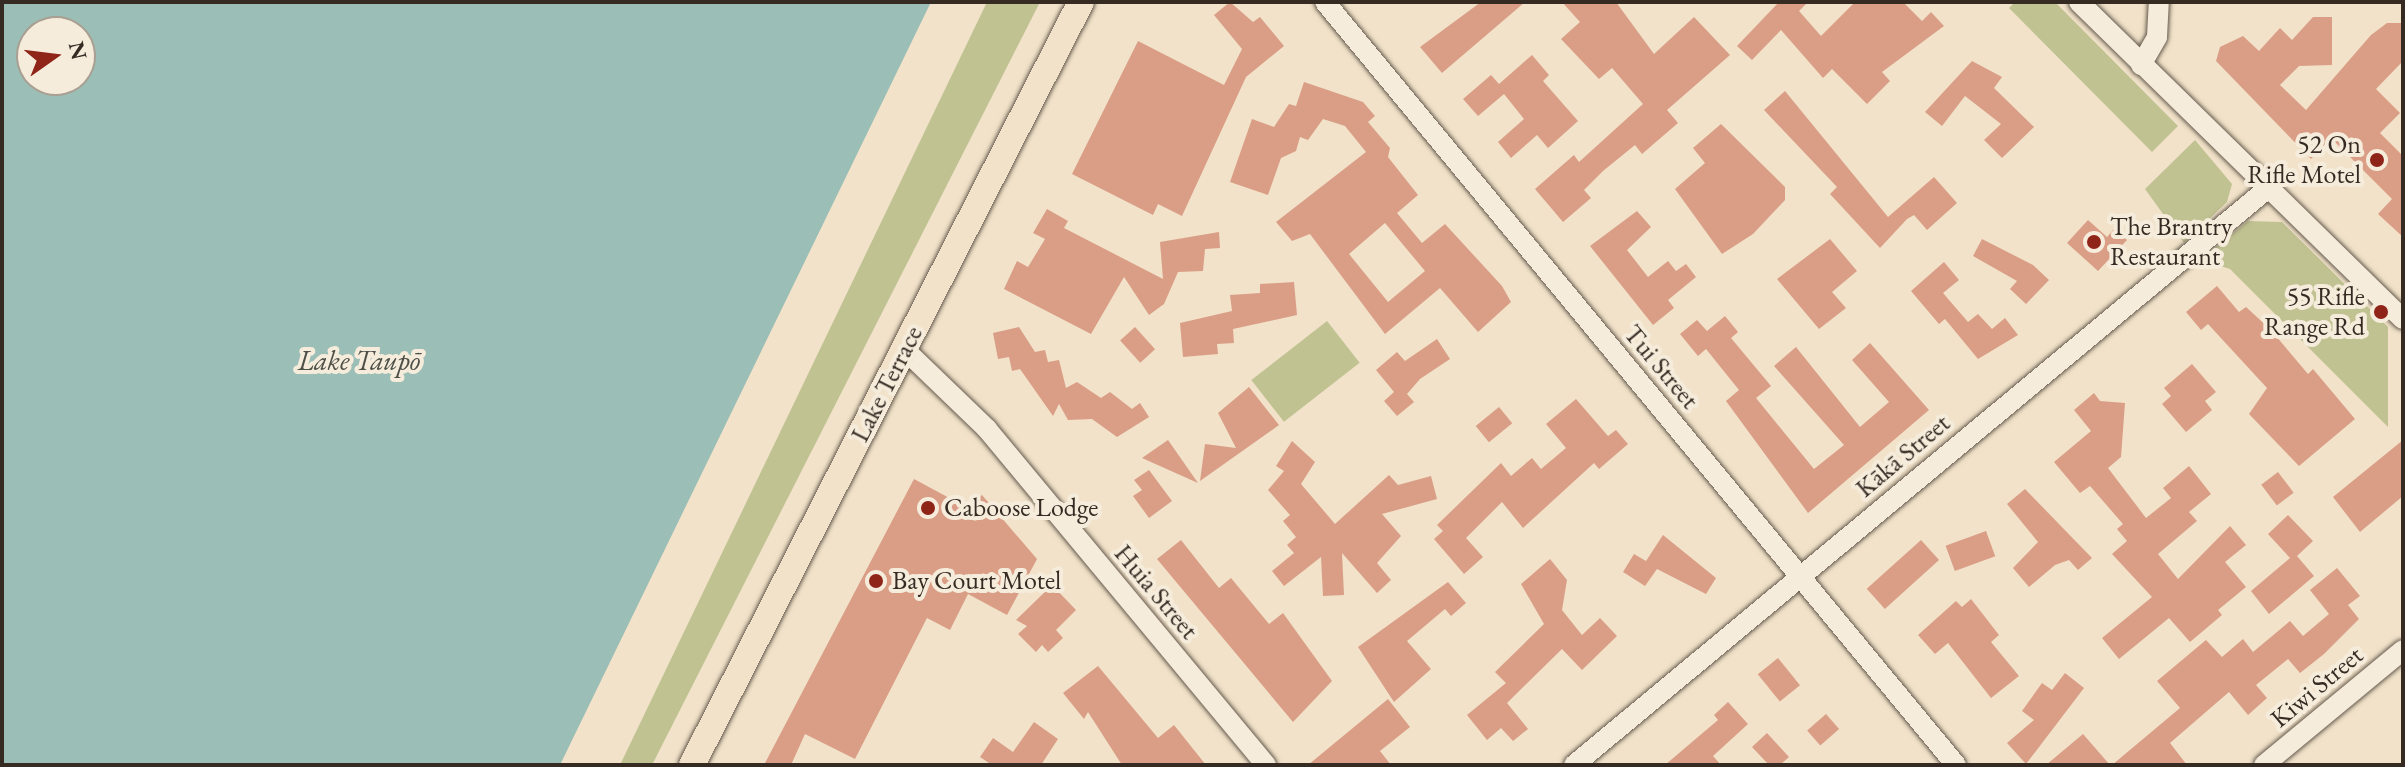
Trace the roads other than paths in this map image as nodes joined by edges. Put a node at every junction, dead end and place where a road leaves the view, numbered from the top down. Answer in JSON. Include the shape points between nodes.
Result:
{"nodes":[{"id":1,"x":1081,"y":2,"type":"edge"},
{"id":2,"x":1325,"y":2,"type":"edge"},
{"id":3,"x":2079,"y":2,"type":"edge"},
{"id":4,"x":2159,"y":2,"type":"edge"},
{"id":5,"x":2141,"y":65,"type":"junction"},
{"id":6,"x":2267,"y":189,"type":"junction"},
{"id":7,"x":2403,"y":319,"type":"edge"},
{"id":8,"x":905,"y":350,"type":"junction"},
{"id":9,"x":1800,"y":577,"type":"junction"},
{"id":10,"x":2403,"y":650,"type":"edge"},
{"id":11,"x":692,"y":765,"type":"edge"},
{"id":12,"x":1266,"y":765,"type":"edge"},
{"id":13,"x":1574,"y":765,"type":"edge"},
{"id":14,"x":1956,"y":765,"type":"edge"},
{"id":15,"x":2264,"y":765,"type":"edge"}],
"edges":[{"from":1,"to":8,"type":"main road","name":"Lake Terrace"},
{"from":2,"to":9,"type":"street","name":"Tui Street"},
{"from":3,"to":5,"type":"street"},
{"from":4,"to":5,"type":"street","via":[[2157,37]]},
{"from":5,"to":6,"type":"street"},
{"from":6,"to":7,"type":"street"},
{"from":6,"to":9,"type":"street","name":"Kākā Street"},
{"from":8,"to":11,"type":"main road","name":"Lake Terrace"},
{"from":8,"to":12,"type":"street","name":"Huia Street","via":[[987,429]]},
{"from":9,"to":13,"type":"street","name":"Kākā Street"},
{"from":9,"to":14,"type":"street","name":"Tui Street"},
{"from":10,"to":15,"type":"street","name":"Kiwi Street"}]}
